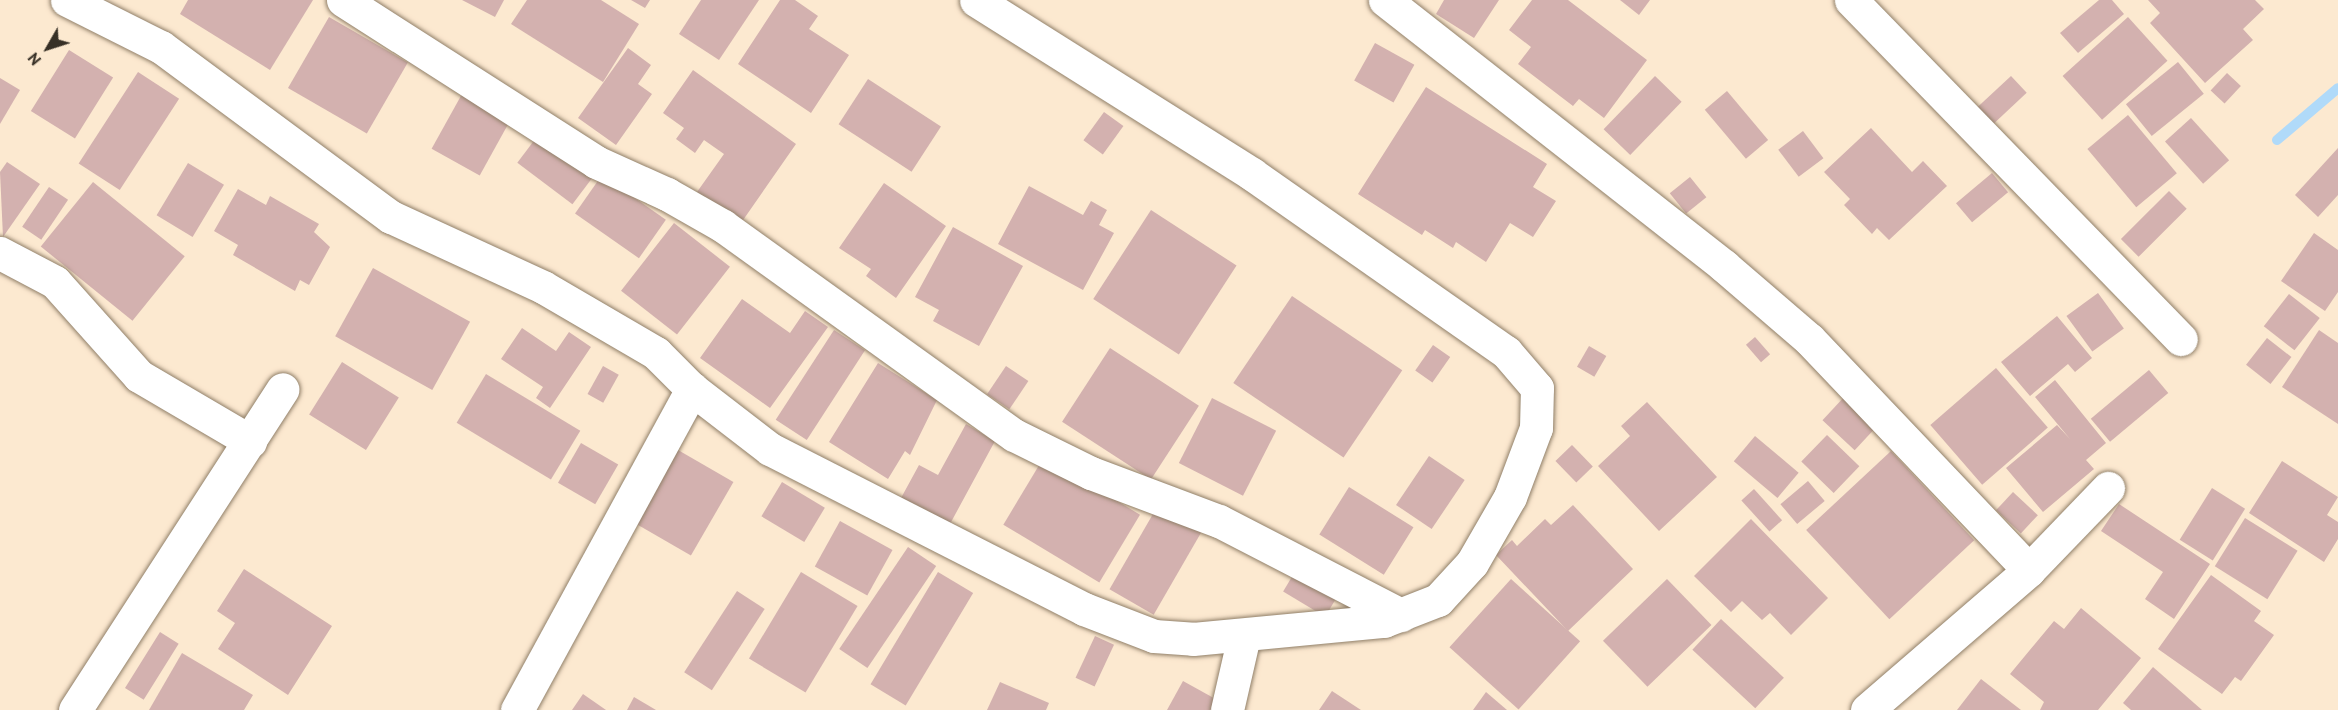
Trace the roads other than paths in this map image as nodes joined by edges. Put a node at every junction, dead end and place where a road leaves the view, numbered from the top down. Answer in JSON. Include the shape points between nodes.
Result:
{"nodes":[{"id":1,"x":67,"y":0,"type":"edge"},
{"id":2,"x":343,"y":0,"type":"edge"},
{"id":3,"x":976,"y":0,"type":"edge"},
{"id":4,"x":1384,"y":0,"type":"edge"},
{"id":5,"x":1851,"y":0,"type":"edge"},
{"id":6,"x":0,"y":253,"type":"edge"},
{"id":7,"x":2181,"y":339,"type":"dead end"},
{"id":8,"x":283,"y":389,"type":"dead end"},
{"id":9,"x":692,"y":389,"type":"junction"},
{"id":10,"x":250,"y":441,"type":"junction"},
{"id":11,"x":2108,"y":488,"type":"dead end"},
{"id":12,"x":2030,"y":570,"type":"junction"},
{"id":13,"x":1401,"y":615,"type":"junction"},
{"id":14,"x":1244,"y":636,"type":"junction"},
{"id":15,"x":75,"y":710,"type":"edge"},
{"id":16,"x":517,"y":710,"type":"edge"},
{"id":17,"x":1227,"y":710,"type":"edge"},
{"id":18,"x":1867,"y":710,"type":"edge"}],
"edges":[{"from":1,"to":9,"type":"street","via":[[161,47],[391,217],[560,296],[656,353]]},
{"from":2,"to":13,"type":"street","via":[[589,158],[667,194],[723,226],[1014,435],[1091,473],[1219,522]]},
{"from":3,"to":13,"type":"street","via":[[1252,174],[1506,352],[1537,388],[1536,428],[1514,487],[1472,563],[1438,600]]},
{"from":4,"to":12,"type":"street","via":[[1706,251],[1809,339]]},
{"from":5,"to":7,"type":"street"},
{"from":6,"to":10,"type":"street","via":[[55,282],[139,376]]},
{"from":8,"to":10,"type":"street"},
{"from":9,"to":14,"type":"street","via":[[770,449],[1084,609],[1154,636]]},
{"from":9,"to":16,"type":"street"},
{"from":10,"to":15,"type":"street"},
{"from":11,"to":12,"type":"street"},
{"from":12,"to":18,"type":"street"},
{"from":13,"to":14,"type":"street","via":[[1384,621]]},
{"from":14,"to":17,"type":"street"}]}
